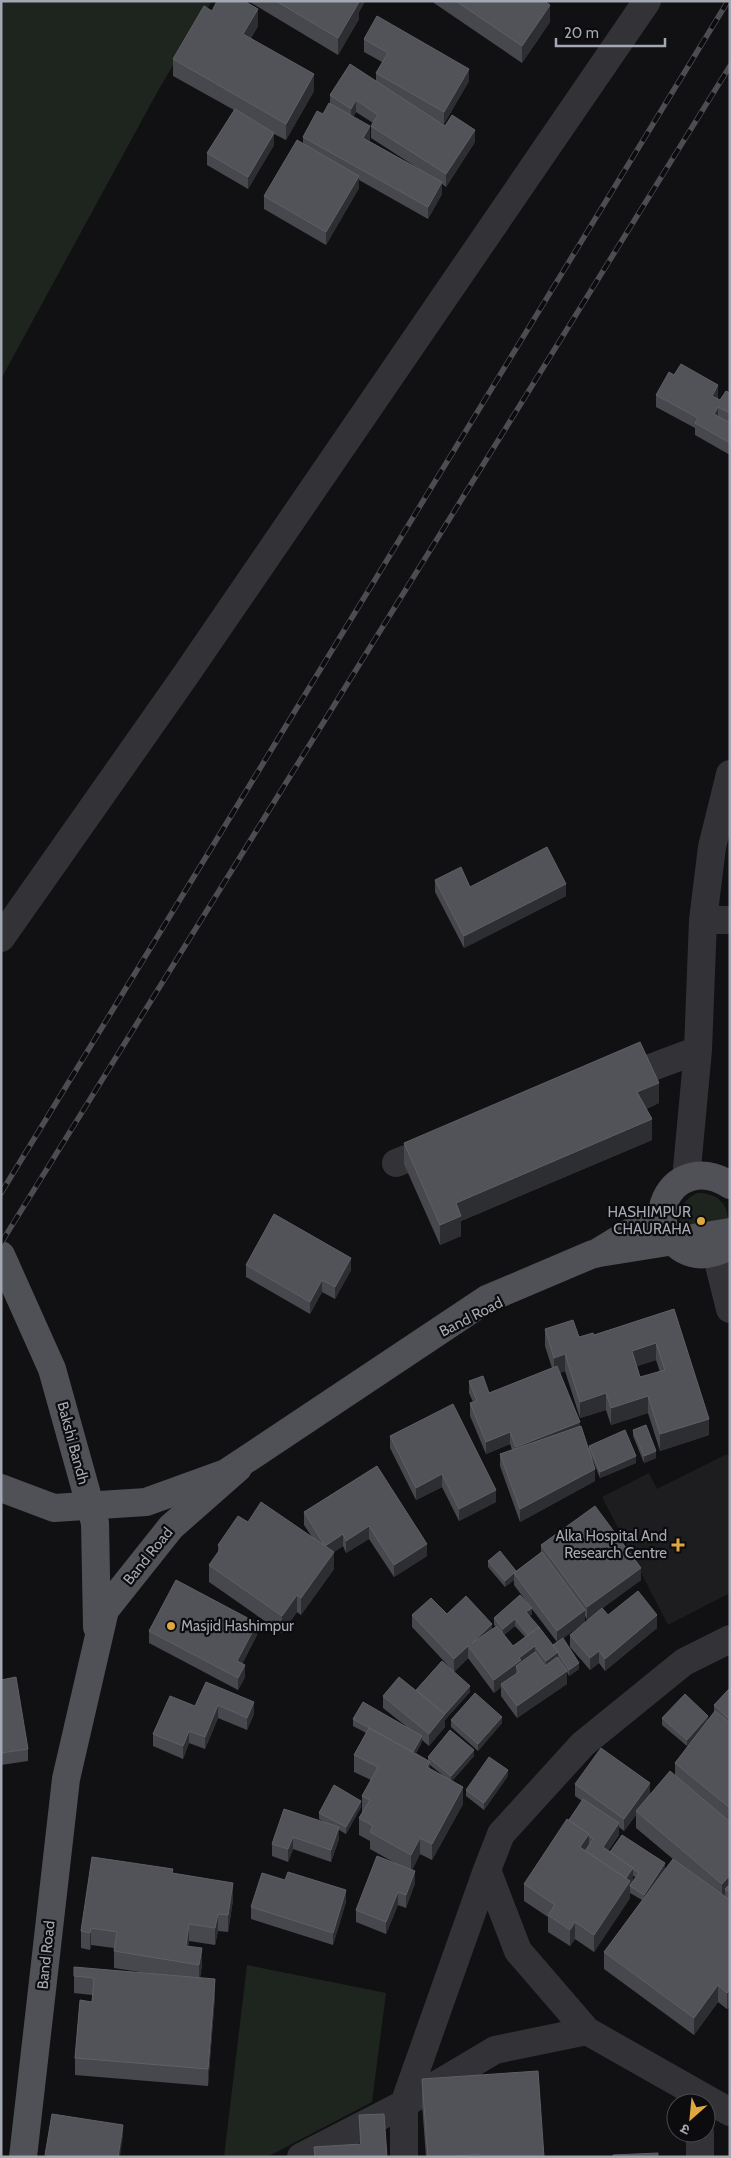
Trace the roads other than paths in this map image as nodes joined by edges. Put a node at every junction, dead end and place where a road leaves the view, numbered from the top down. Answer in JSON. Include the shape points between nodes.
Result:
{"nodes":[{"id":1,"x":647,"y":1,"type":"edge"},
{"id":2,"x":730,"y":774,"type":"edge"},
{"id":3,"x":717,"y":920,"type":"edge"},
{"id":4,"x":1,"y":938,"type":"edge"},
{"id":5,"x":698,"y":1050,"type":"junction"},
{"id":6,"x":598,"y":1088,"type":"edge"},
{"id":7,"x":460,"y":1139,"type":"edge"},
{"id":8,"x":396,"y":1162,"type":"dead end"},
{"id":9,"x":686,"y":1178,"type":"junction"},
{"id":10,"x":730,"y":1184,"type":"edge"},
{"id":11,"x":662,"y":1213,"type":"junction"},
{"id":12,"x":725,"y":1242,"type":"edge"},
{"id":13,"x":1,"y":1256,"type":"edge"},
{"id":14,"x":730,"y":1309,"type":"edge"},
{"id":15,"x":1,"y":1488,"type":"edge"},
{"id":16,"x":730,"y":1639,"type":"edge"},
{"id":17,"x":97,"y":1641,"type":"junction"},
{"id":18,"x":486,"y":1870,"type":"junction"},
{"id":19,"x":586,"y":2031,"type":"junction"},
{"id":20,"x":691,"y":2093,"type":"edge"},
{"id":21,"x":404,"y":2104,"type":"junction"},
{"id":22,"x":716,"y":2106,"type":"edge"},
{"id":23,"x":730,"y":2112,"type":"edge"},
{"id":24,"x":700,"y":2143,"type":"edge"},
{"id":25,"x":23,"y":2157,"type":"edge"},
{"id":26,"x":301,"y":2157,"type":"edge"},
{"id":27,"x":404,"y":2157,"type":"edge"},
{"id":28,"x":700,"y":2157,"type":"edge"}],
"edges":[{"from":1,"to":4,"type":"street","via":[[185,676]]},
{"from":2,"to":3,"type":"street","via":[[712,847]]},
{"from":3,"to":5,"type":"street"},
{"from":5,"to":6,"type":"street"},
{"from":5,"to":9,"type":"street"},
{"from":7,"to":8,"type":"street"},
{"from":9,"to":10,"type":"main road","via":[[706,1174]]},
{"from":9,"to":11,"type":"main road","via":[[671,1189]]},
{"from":11,"to":12,"type":"main road","via":[[669,1237],[689,1252],[703,1255]]},
{"from":11,"to":17,"type":"main road","name":"Band Road","via":[[594,1254],[397,1355],[292,1421],[171,1527],[105,1610]]},
{"from":12,"to":14,"type":"street"},
{"from":12,"to":15,"type":"main road","bridge":true,"via":[[593,1254],[487,1299],[226,1473],[146,1502],[54,1508]]},
{"from":13,"to":17,"type":"main road","name":"Bakshi Bandh","via":[[52,1369],[95,1523]]},
{"from":16,"to":18,"type":"street","via":[[684,1662],[583,1744],[501,1834]]},
{"from":17,"to":25,"type":"main road","name":"Band Road","via":[[66,1779]]},
{"from":18,"to":19,"type":"street","via":[[518,1952]]},
{"from":18,"to":21,"type":"street"},
{"from":19,"to":20,"type":"street"},
{"from":19,"to":21,"type":"street","via":[[495,2050]]},
{"from":21,"to":26,"type":"street"},
{"from":21,"to":27,"type":"street"},
{"from":22,"to":23,"type":"street"},
{"from":24,"to":28,"type":"street"}]}
